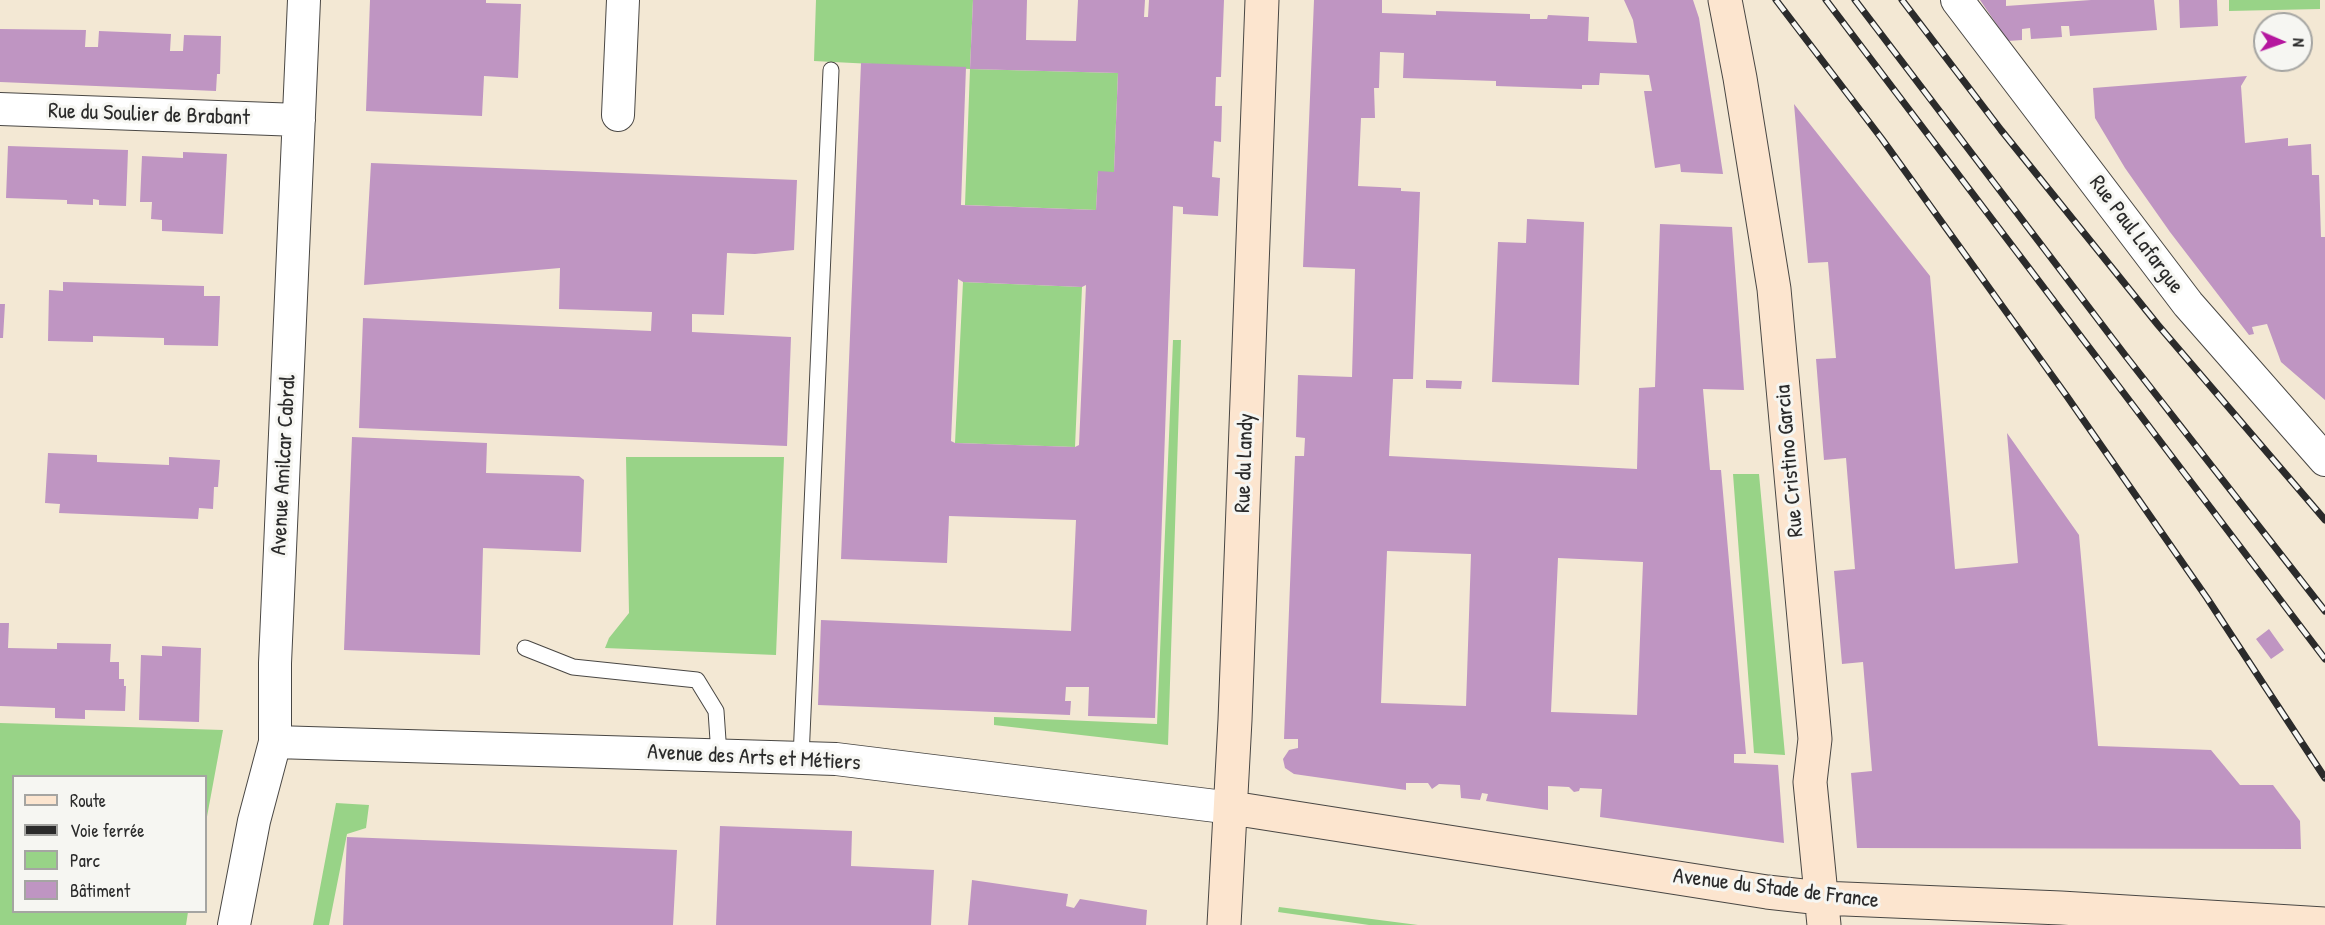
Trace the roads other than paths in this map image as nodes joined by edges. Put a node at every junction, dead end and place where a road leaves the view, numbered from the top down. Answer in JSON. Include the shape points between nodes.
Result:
{"nodes":[{"id":1,"x":304,"y":0,"type":"edge"},
{"id":2,"x":622,"y":0,"type":"edge"},
{"id":3,"x":1262,"y":0,"type":"edge"},
{"id":4,"x":1725,"y":0,"type":"edge"},
{"id":5,"x":1957,"y":0,"type":"edge"},
{"id":6,"x":831,"y":70,"type":"dead end"},
{"id":7,"x":0,"y":109,"type":"edge"},
{"id":8,"x":618,"y":115,"type":"dead end"},
{"id":9,"x":299,"y":120,"type":"junction"},
{"id":10,"x":2325,"y":460,"type":"edge"},
{"id":11,"x":525,"y":648,"type":"dead end"},
{"id":12,"x":275,"y":742,"type":"junction"},
{"id":13,"x":719,"y":755,"type":"junction"},
{"id":14,"x":801,"y":758,"type":"junction"},
{"id":15,"x":1232,"y":808,"type":"junction"},
{"id":16,"x":1822,"y":911,"type":"edge"},
{"id":17,"x":2325,"y":924,"type":"edge"},
{"id":18,"x":234,"y":925,"type":"edge"},
{"id":19,"x":1224,"y":925,"type":"edge"}],
"edges":[{"from":1,"to":9,"type":"street","name":"Avenue Amilcar Cabral"},
{"from":2,"to":8,"type":"street"},
{"from":3,"to":15,"type":"street","name":"Rue du Landy"},
{"from":4,"to":16,"type":"street","name":"Rue Cristino Garcia","via":[[1774,289],[1815,739],[1810,782]]},
{"from":5,"to":10,"type":"street","name":"Rue Paul Lafargue","via":[[2188,304]]},
{"from":6,"to":14,"type":"lane"},
{"from":7,"to":9,"type":"street","name":"Rue du Soulier de Brabant"},
{"from":9,"to":12,"type":"street","name":"Avenue Amilcar Cabral"},
{"from":11,"to":13,"type":"lane","via":[[573,667],[697,680],[716,711]]},
{"from":12,"to":13,"type":"street","name":"Avenue des Arts et Métiers"},
{"from":12,"to":18,"type":"street","name":"Avenue Amilcar Cabral","via":[[254,821]]},
{"from":13,"to":14,"type":"street","name":"Avenue des Arts et Métiers"},
{"from":14,"to":15,"type":"street","name":"Avenue des Arts et Métiers","via":[[836,759]]},
{"from":15,"to":16,"type":"street","name":"Avenue du Stade de France","via":[[1767,892]]},
{"from":15,"to":19,"type":"street","name":"Rue du Landy"},
{"from":16,"to":17,"type":"street","name":"Avenue du Stade de France","via":[[2073,909]]}]}
